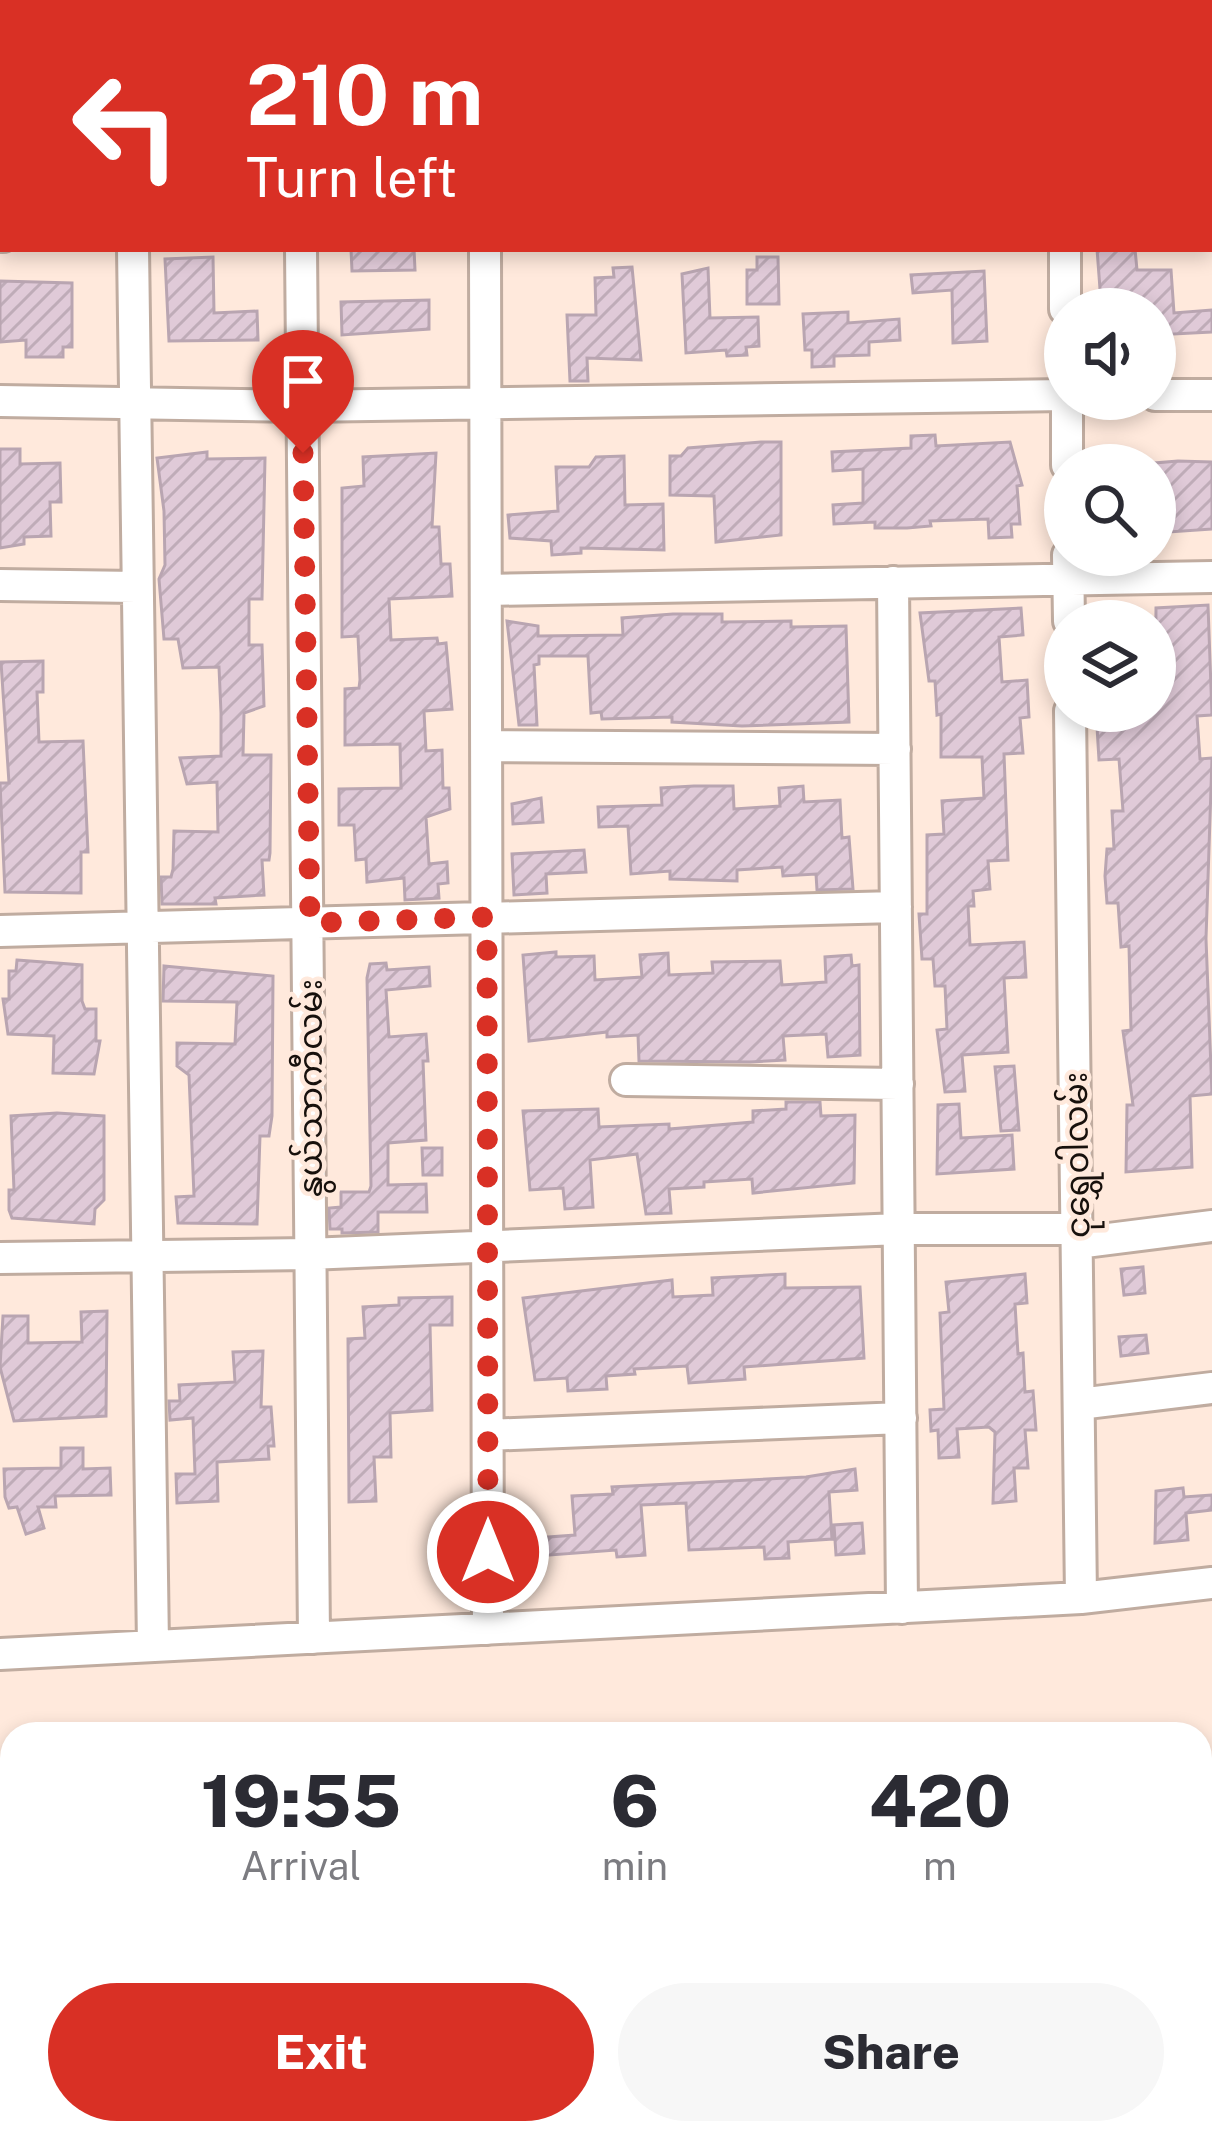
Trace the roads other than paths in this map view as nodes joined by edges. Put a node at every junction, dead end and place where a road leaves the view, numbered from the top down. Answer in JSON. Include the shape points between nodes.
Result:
{"nodes":[{"id":1,"x":133,"y":252,"type":"edge"},
{"id":2,"x":301,"y":252,"type":"edge"},
{"id":3,"x":485,"y":252,"type":"edge"},
{"id":4,"x":1065,"y":252,"type":"edge"},
{"id":5,"x":1065,"y":288,"type":"edge"},
{"id":6,"x":1176,"y":395,"type":"edge"},
{"id":7,"x":1212,"y":395,"type":"edge"},
{"id":8,"x":1044,"y":397,"type":"edge"},
{"id":9,"x":0,"y":401,"type":"edge"},
{"id":10,"x":134,"y":402,"type":"junction"},
{"id":11,"x":487,"y":402,"type":"junction"},
{"id":12,"x":302,"y":406,"type":"junction"},
{"id":13,"x":1044,"y":569,"type":"edge"},
{"id":14,"x":1176,"y":574,"type":"edge"},
{"id":15,"x":1212,"y":577,"type":"edge"},
{"id":16,"x":893,"y":582,"type":"junction"},
{"id":17,"x":0,"y":586,"type":"edge"},
{"id":18,"x":136,"y":587,"type":"junction"},
{"id":19,"x":487,"y":590,"type":"junction"},
{"id":20,"x":1070,"y":732,"type":"edge"},
{"id":21,"x":487,"y":746,"type":"junction"},
{"id":22,"x":895,"y":749,"type":"junction"},
{"id":23,"x":896,"y":908,"type":"junction"},
{"id":24,"x":487,"y":917,"type":"junction"},
{"id":25,"x":310,"y":923,"type":"junction"},
{"id":26,"x":142,"y":930,"type":"junction"},
{"id":27,"x":0,"y":931,"type":"edge"},
{"id":28,"x":626,"y":1080,"type":"dead end"},
{"id":29,"x":898,"y":1084,"type":"junction"},
{"id":30,"x":1212,"y":1226,"type":"edge"},
{"id":31,"x":899,"y":1229,"type":"junction"},
{"id":32,"x":1077,"y":1236,"type":"junction"},
{"id":33,"x":488,"y":1243,"type":"junction"},
{"id":34,"x":147,"y":1253,"type":"junction"},
{"id":35,"x":309,"y":1254,"type":"junction"},
{"id":36,"x":0,"y":1258,"type":"edge"},
{"id":37,"x":1212,"y":1388,"type":"edge"},
{"id":38,"x":1079,"y":1403,"type":"junction"},
{"id":39,"x":901,"y":1418,"type":"junction"},
{"id":40,"x":488,"y":1435,"type":"junction"},
{"id":41,"x":1212,"y":1583,"type":"edge"},
{"id":42,"x":1081,"y":1598,"type":"junction"},
{"id":43,"x":902,"y":1608,"type":"junction"},
{"id":44,"x":488,"y":1629,"type":"junction"},
{"id":45,"x":314,"y":1638,"type":"junction"},
{"id":46,"x":153,"y":1646,"type":"junction"},
{"id":47,"x":0,"y":1654,"type":"edge"}],
"edges":[{"from":1,"to":10,"type":"street"},
{"from":2,"to":12,"type":"street","name":"နွယ်သာကီလမ်း"},
{"from":3,"to":11,"type":"street"},
{"from":4,"to":5,"type":"street"},
{"from":6,"to":7,"type":"street"},
{"from":8,"to":11,"type":"street"},
{"from":9,"to":10,"type":"street"},
{"from":10,"to":12,"type":"street"},
{"from":10,"to":18,"type":"street"},
{"from":11,"to":12,"type":"street"},
{"from":11,"to":19,"type":"street"},
{"from":12,"to":25,"type":"street","name":"နွယ်သာကီလမ်း"},
{"from":13,"to":16,"type":"street"},
{"from":14,"to":15,"type":"street"},
{"from":16,"to":19,"type":"street"},
{"from":16,"to":22,"type":"street"},
{"from":17,"to":18,"type":"street"},
{"from":18,"to":26,"type":"street"},
{"from":19,"to":21,"type":"street"},
{"from":20,"to":32,"type":"street","name":"ငုရွှေဝါလမ်း"},
{"from":21,"to":22,"type":"street"},
{"from":21,"to":24,"type":"street"},
{"from":22,"to":23,"type":"street"},
{"from":23,"to":24,"type":"street"},
{"from":23,"to":29,"type":"street"},
{"from":24,"to":25,"type":"street"},
{"from":24,"to":33,"type":"street"},
{"from":25,"to":26,"type":"street"},
{"from":25,"to":35,"type":"street","name":"နွယ်သာကီလမ်း"},
{"from":26,"to":27,"type":"street"},
{"from":26,"to":34,"type":"street"},
{"from":28,"to":29,"type":"street"},
{"from":29,"to":31,"type":"street"},
{"from":30,"to":32,"type":"street"},
{"from":31,"to":32,"type":"street"},
{"from":31,"to":33,"type":"street"},
{"from":31,"to":39,"type":"street"},
{"from":32,"to":38,"type":"street","name":"ငုရွှေဝါလမ်း"},
{"from":33,"to":35,"type":"street"},
{"from":33,"to":40,"type":"street"},
{"from":34,"to":35,"type":"street"},
{"from":34,"to":36,"type":"street"},
{"from":34,"to":46,"type":"street"},
{"from":35,"to":45,"type":"street","name":"နွယ်သာကီလမ်း"},
{"from":37,"to":38,"type":"street"},
{"from":38,"to":42,"type":"street","name":"ငုရွှေဝါလမ်း"},
{"from":39,"to":40,"type":"street"},
{"from":39,"to":43,"type":"street"},
{"from":40,"to":44,"type":"street"},
{"from":41,"to":42,"type":"street"},
{"from":42,"to":43,"type":"street"},
{"from":43,"to":44,"type":"street"},
{"from":44,"to":45,"type":"street"},
{"from":45,"to":46,"type":"street"},
{"from":46,"to":47,"type":"street"}]}
